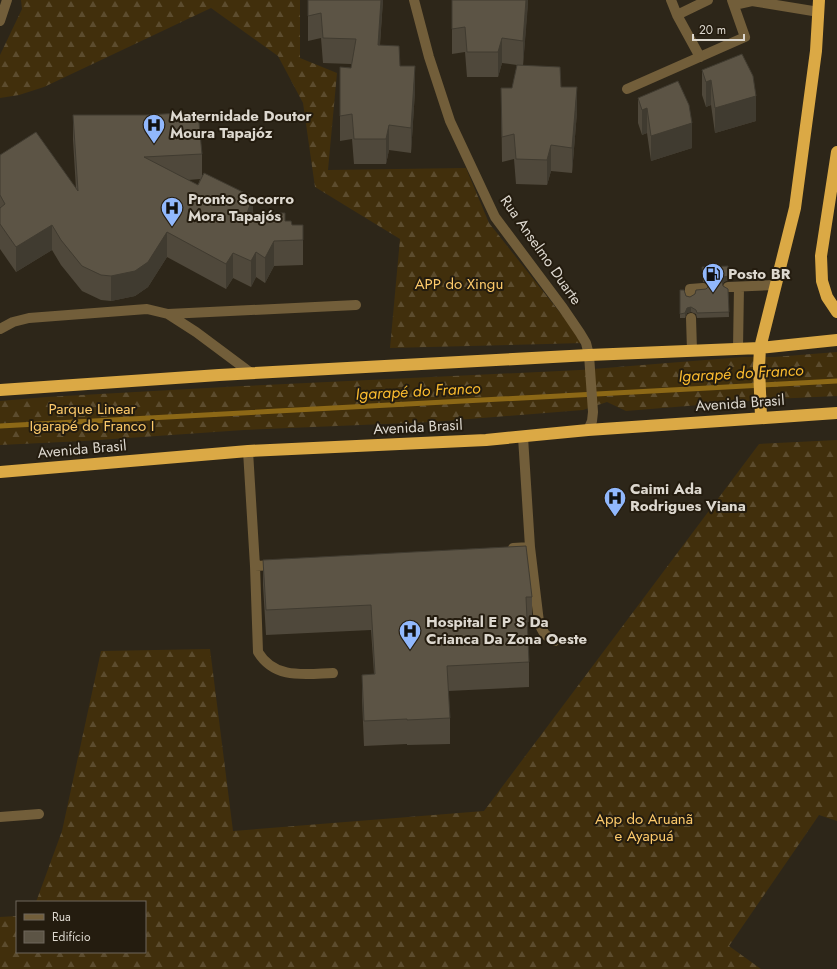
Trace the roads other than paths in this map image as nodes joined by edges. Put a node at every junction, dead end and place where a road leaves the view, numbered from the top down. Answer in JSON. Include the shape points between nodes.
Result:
{"nodes":[{"id":1,"x":7,"y":0,"type":"edge"},
{"id":2,"x":414,"y":0,"type":"edge"},
{"id":3,"x":671,"y":0,"type":"edge"},
{"id":4,"x":708,"y":0,"type":"edge"},
{"id":5,"x":733,"y":3,"type":"edge"},
{"id":6,"x":819,"y":6,"type":"edge"},
{"id":7,"x":677,"y":15,"type":"junction"},
{"id":8,"x":0,"y":21,"type":"edge"},
{"id":9,"x":700,"y":57,"type":"junction"},
{"id":10,"x":627,"y":89,"type":"dead end"},
{"id":11,"x":837,"y":152,"type":"edge"},
{"id":12,"x":775,"y":285,"type":"junction"},
{"id":13,"x":728,"y":287,"type":"edge"},
{"id":14,"x":739,"y":287,"type":"junction"},
{"id":15,"x":703,"y":288,"type":"edge"},
{"id":16,"x":690,"y":295,"type":"edge"},
{"id":17,"x":356,"y":305,"type":"dead end"},
{"id":18,"x":837,"y":312,"type":"edge"},
{"id":19,"x":168,"y":314,"type":"junction"},
{"id":20,"x":691,"y":318,"type":"dead end"},
{"id":21,"x":0,"y":329,"type":"edge"},
{"id":22,"x":837,"y":340,"type":"edge"},
{"id":23,"x":738,"y":348,"type":"junction"},
{"id":24,"x":760,"y":348,"type":"junction"},
{"id":25,"x":692,"y":350,"type":"junction"},
{"id":26,"x":590,"y":361,"type":"junction"},
{"id":27,"x":251,"y":373,"type":"junction"},
{"id":28,"x":0,"y":390,"type":"edge"},
{"id":29,"x":837,"y":413,"type":"edge"},
{"id":30,"x":761,"y":417,"type":"junction"},
{"id":31,"x":588,"y":430,"type":"junction"},
{"id":32,"x":523,"y":437,"type":"junction"},
{"id":33,"x":248,"y":452,"type":"junction"},
{"id":34,"x":0,"y":472,"type":"edge"},
{"id":35,"x":530,"y":547,"type":"junction"},
{"id":36,"x":500,"y":549,"type":"edge"},
{"id":37,"x":286,"y":564,"type":"edge"},
{"id":38,"x":255,"y":566,"type":"junction"},
{"id":39,"x":556,"y":641,"type":"dead end"},
{"id":40,"x":333,"y":672,"type":"dead end"},
{"id":41,"x":39,"y":814,"type":"dead end"},
{"id":42,"x":0,"y":817,"type":"edge"}],
"edges":[{"from":1,"to":8,"type":"street"},
{"from":2,"to":26,"type":"street","name":"Rua Anselmo Duarte","via":[[450,121],[495,216],[580,333]]},
{"from":3,"to":7,"type":"street"},
{"from":4,"to":7,"type":"street"},
{"from":5,"to":6,"type":"street","via":[[752,1]]},
{"from":5,"to":9,"type":"street","via":[[745,37]]},
{"from":6,"to":12,"type":"highway","via":[[816,51],[795,208]]},
{"from":7,"to":9,"type":"street"},
{"from":9,"to":10,"type":"street"},
{"from":11,"to":18,"type":"highway","via":[[821,256],[822,280],[827,297]]},
{"from":12,"to":14,"type":"street"},
{"from":12,"to":24,"type":"highway"},
{"from":13,"to":14,"type":"street"},
{"from":14,"to":23,"type":"street"},
{"from":15,"to":16,"type":"street","via":[[690,289]]},
{"from":17,"to":19,"type":"street"},
{"from":19,"to":21,"type":"street","via":[[147,309],[29,318]]},
{"from":19,"to":27,"type":"street"},
{"from":20,"to":25,"type":"street"},
{"from":22,"to":24,"type":"highway"},
{"from":23,"to":24,"type":"highway"},
{"from":23,"to":25,"type":"highway"},
{"from":24,"to":30,"type":"highway"},
{"from":25,"to":26,"type":"highway"},
{"from":26,"to":27,"type":"highway"},
{"from":26,"to":31,"type":"street","name":"Rua Anselmo Duarte","via":[[593,412]]},
{"from":27,"to":28,"type":"highway"},
{"from":29,"to":30,"type":"highway","name":"Avenida Brasil"},
{"from":30,"to":31,"type":"highway","name":"Avenida Brasil"},
{"from":31,"to":32,"type":"highway","name":"Avenida Brasil"},
{"from":32,"to":33,"type":"highway","name":"Avenida Brasil"},
{"from":32,"to":35,"type":"street"},
{"from":33,"to":34,"type":"highway","name":"Avenida Brasil"},
{"from":33,"to":38,"type":"street"},
{"from":35,"to":36,"type":"street"},
{"from":35,"to":39,"type":"street","via":[[539,622],[548,638]]},
{"from":37,"to":38,"type":"street"},
{"from":38,"to":40,"type":"street","via":[[258,652],[263,661],[272,668],[294,674]]},
{"from":41,"to":42,"type":"street"}]}
